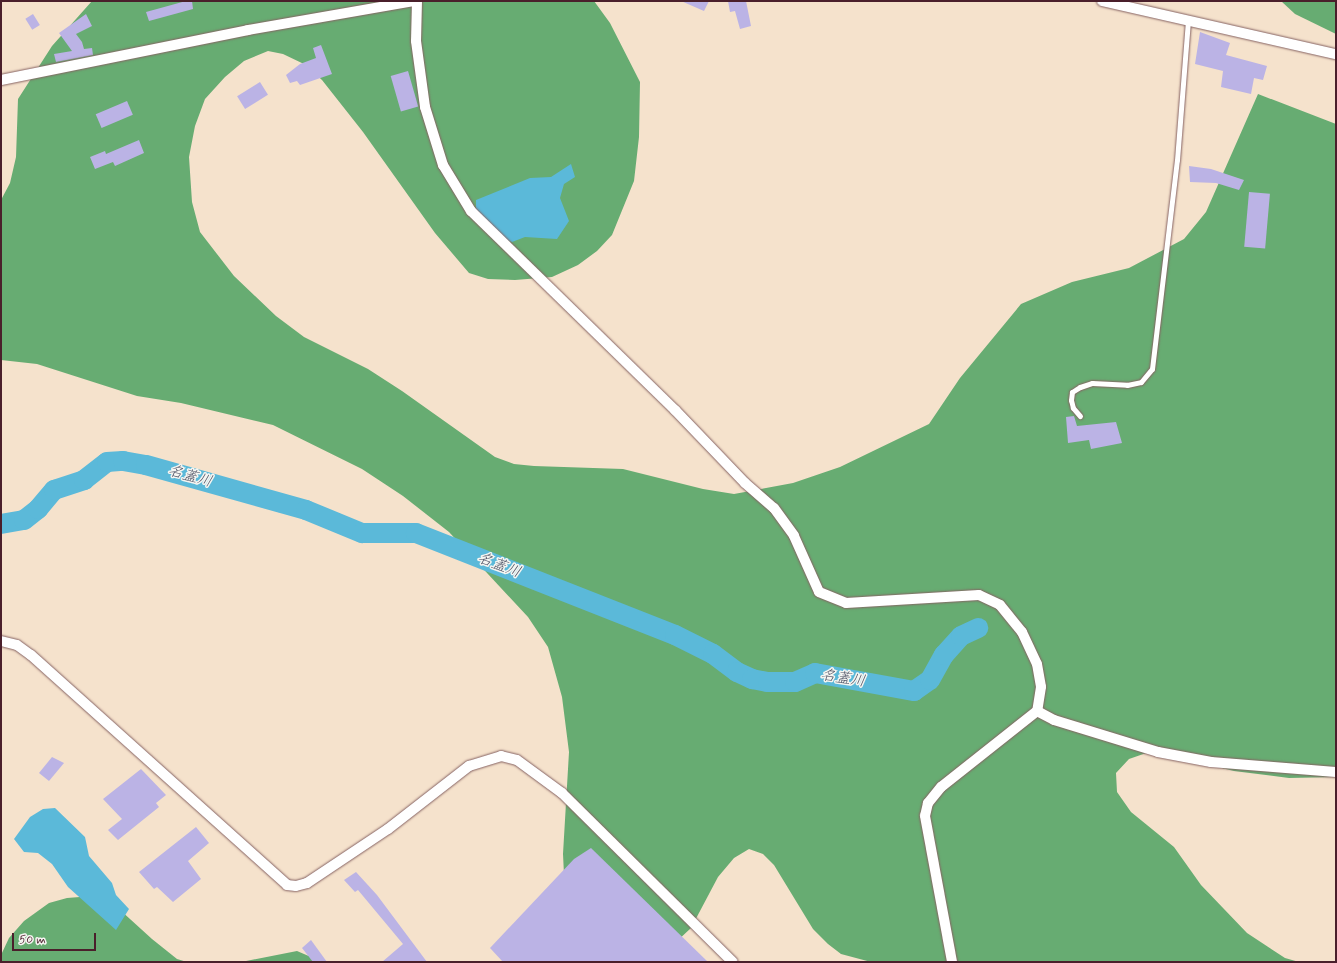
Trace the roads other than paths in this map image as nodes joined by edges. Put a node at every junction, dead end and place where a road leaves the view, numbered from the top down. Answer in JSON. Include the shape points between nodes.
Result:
{"nodes":[{"id":1,"x":416,"y":1,"type":"edge"},
{"id":2,"x":1102,"y":1,"type":"edge"},
{"id":3,"x":1188,"y":19,"type":"junction"},
{"id":4,"x":1336,"y":54,"type":"edge"},
{"id":5,"x":1,"y":80,"type":"edge"},
{"id":6,"x":1080,"y":416,"type":"dead end"},
{"id":7,"x":1,"y":641,"type":"edge"},
{"id":8,"x":1037,"y":712,"type":"junction"},
{"id":9,"x":1336,"y":772,"type":"edge"},
{"id":10,"x":734,"y":962,"type":"edge"},
{"id":11,"x":952,"y":962,"type":"edge"}],
"edges":[{"from":1,"to":5,"type":"street","via":[[241,31]]},
{"from":1,"to":8,"type":"street","via":[[416,41],[425,107],[443,165],[471,211],[745,483],[774,508],[794,536],[819,592],[846,603],[979,595],[1000,605],[1022,632],[1037,664],[1041,687]]},
{"from":2,"to":3,"type":"street"},
{"from":3,"to":4,"type":"street"},
{"from":3,"to":6,"type":"lane","via":[[1178,160],[1152,369],[1141,382],[1127,385],[1092,383],[1072,392],[1073,408]]},
{"from":7,"to":10,"type":"street","via":[[17,645],[31,655],[287,885],[307,883],[388,829],[469,766],[501,756],[517,760],[562,794]]},
{"from":8,"to":9,"type":"street","via":[[1054,720],[1158,752],[1211,762]]},
{"from":8,"to":11,"type":"street","via":[[941,787],[928,803],[925,816]]}]}
